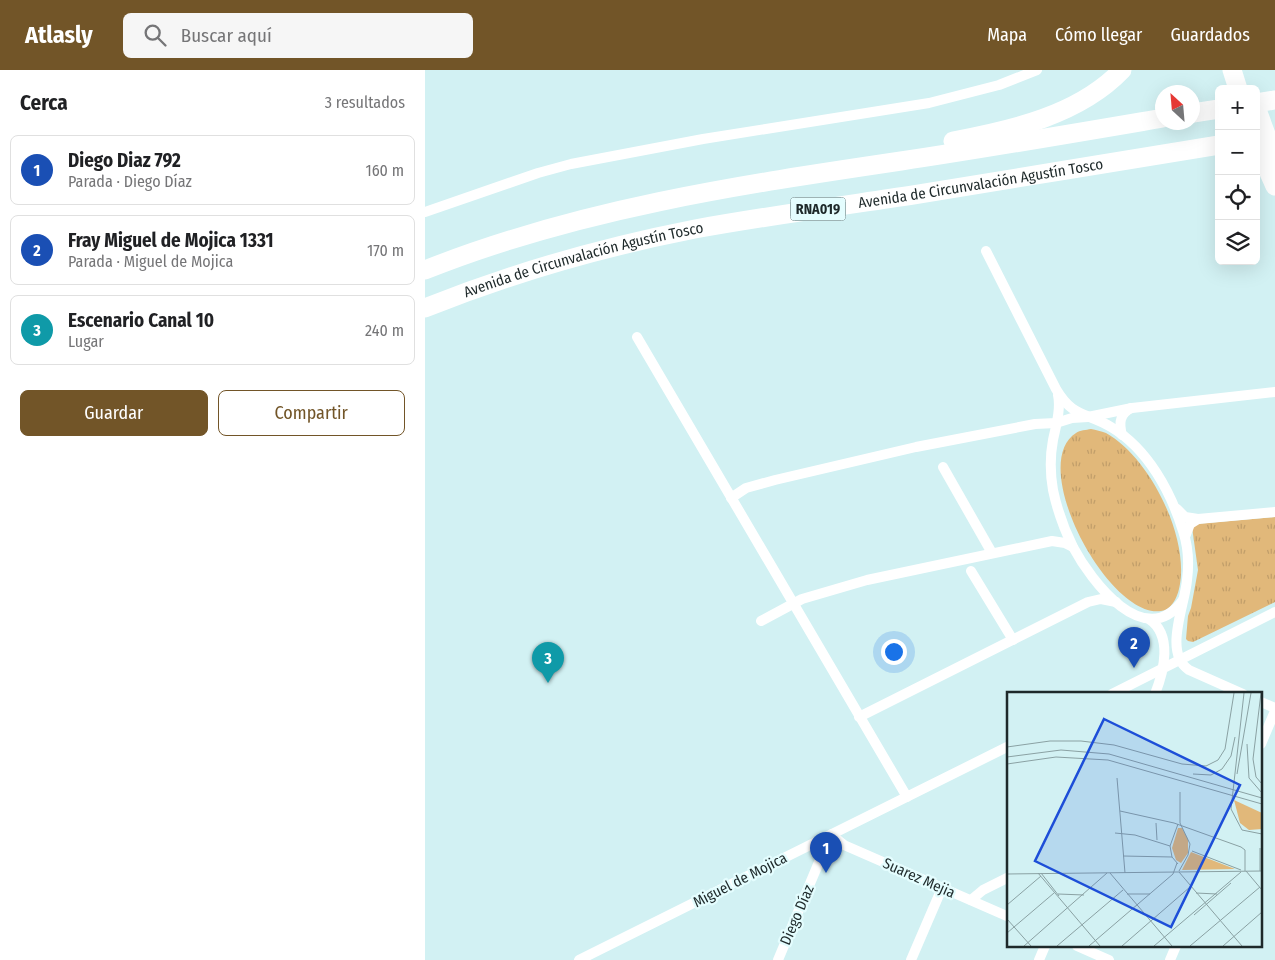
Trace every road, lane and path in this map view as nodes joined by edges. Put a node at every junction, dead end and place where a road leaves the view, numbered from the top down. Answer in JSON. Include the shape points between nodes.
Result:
{"nodes":[{"id":1,"x":1037,"y":70,"type":"edge"},
{"id":2,"x":1122,"y":70,"type":"edge"},
{"id":3,"x":1275,"y":100,"type":"edge"},
{"id":4,"x":1260,"y":102,"type":"edge"},
{"id":5,"x":1215,"y":110,"type":"edge"},
{"id":6,"x":1200,"y":112,"type":"edge"},
{"id":7,"x":1155,"y":119,"type":"edge"},
{"id":8,"x":1260,"y":129,"type":"edge"},
{"id":9,"x":1275,"y":136,"type":"edge"},
{"id":10,"x":1260,"y":138,"type":"edge"},
{"id":11,"x":1215,"y":146,"type":"edge"},
{"id":12,"x":1275,"y":146,"type":"edge"},
{"id":13,"x":1265,"y":157,"type":"edge"},
{"id":14,"x":761,"y":182,"type":"junction"},
{"id":15,"x":1275,"y":186,"type":"edge"},
{"id":16,"x":425,"y":212,"type":"edge"},
{"id":17,"x":986,"y":251,"type":"dead end"},
{"id":18,"x":425,"y":270,"type":"edge"},
{"id":19,"x":425,"y":308,"type":"edge"},
{"id":20,"x":637,"y":337,"type":"dead end"},
{"id":21,"x":1057,"y":389,"type":"junction"},
{"id":22,"x":1275,"y":392,"type":"edge"},
{"id":23,"x":1132,"y":408,"type":"junction"},
{"id":24,"x":1088,"y":417,"type":"junction"},
{"id":25,"x":1057,"y":423,"type":"junction"},
{"id":26,"x":1035,"y":424,"type":"junction"},
{"id":27,"x":1122,"y":435,"type":"junction"},
{"id":28,"x":1053,"y":443,"type":"junction"},
{"id":29,"x":943,"y":467,"type":"dead end"},
{"id":30,"x":731,"y":498,"type":"junction"},
{"id":31,"x":1174,"y":507,"type":"junction"},
{"id":32,"x":1275,"y":512,"type":"edge"},
{"id":33,"x":1198,"y":519,"type":"junction"},
{"id":34,"x":1062,"y":521,"type":"junction"},
{"id":35,"x":1185,"y":538,"type":"junction"},
{"id":36,"x":1052,"y":541,"type":"junction"},
{"id":37,"x":1073,"y":547,"type":"junction"},
{"id":38,"x":992,"y":553,"type":"junction"},
{"id":39,"x":971,"y":571,"type":"dead end"},
{"id":40,"x":1091,"y":576,"type":"junction"},
{"id":41,"x":1183,"y":599,"type":"junction"},
{"id":42,"x":1088,"y":602,"type":"junction"},
{"id":43,"x":1116,"y":602,"type":"junction"},
{"id":44,"x":793,"y":603,"type":"junction"},
{"id":45,"x":1275,"y":612,"type":"edge"},
{"id":46,"x":1149,"y":619,"type":"junction"},
{"id":47,"x":761,"y":621,"type":"dead end"},
{"id":48,"x":1013,"y":640,"type":"junction"},
{"id":49,"x":1179,"y":660,"type":"junction"},
{"id":50,"x":1162,"y":669,"type":"junction"},
{"id":51,"x":1116,"y":692,"type":"edge"},
{"id":52,"x":1156,"y":692,"type":"edge"},
{"id":53,"x":1238,"y":692,"type":"edge"},
{"id":54,"x":1263,"y":703,"type":"edge"},
{"id":55,"x":1275,"y":709,"type":"edge"},
{"id":56,"x":859,"y":717,"type":"junction"},
{"id":57,"x":1263,"y":739,"type":"edge"},
{"id":58,"x":1007,"y":747,"type":"edge"},
{"id":59,"x":907,"y":797,"type":"junction"},
{"id":60,"x":832,"y":834,"type":"junction"},
{"id":61,"x":819,"y":840,"type":"junction"},
{"id":62,"x":1007,"y":878,"type":"edge"},
{"id":63,"x":942,"y":888,"type":"junction"},
{"id":64,"x":971,"y":900,"type":"junction"},
{"id":65,"x":1007,"y":916,"type":"edge"},
{"id":66,"x":1044,"y":948,"type":"edge"},
{"id":67,"x":1082,"y":948,"type":"edge"},
{"id":68,"x":1175,"y":948,"type":"edge"},
{"id":69,"x":579,"y":960,"type":"edge"},
{"id":70,"x":778,"y":960,"type":"edge"},
{"id":71,"x":911,"y":960,"type":"edge"},
{"id":72,"x":1039,"y":960,"type":"edge"},
{"id":73,"x":1109,"y":960,"type":"edge"},
{"id":74,"x":1170,"y":960,"type":"edge"}],
"edges":[{"from":1,"to":16,"type":"street","via":[[999,85],[929,103],[571,164],[538,172]]},
{"from":2,"to":14,"type":"highway","via":[[1085,99],[1029,123],[963,139],[827,161]]},
{"from":3,"to":4,"type":"highway"},
{"from":5,"to":6,"type":"highway"},
{"from":7,"to":14,"type":"highway","number":"RNA019"},
{"from":8,"to":13,"type":"highway"},
{"from":9,"to":10,"type":"highway"},
{"from":11,"to":19,"type":"highway","name":"Avenida de Circunvalación Agustín Tosco","number":"RNA019","via":[[693,230],[543,266]]},
{"from":12,"to":13,"type":"highway"},
{"from":13,"to":15,"type":"highway"},
{"from":14,"to":18,"type":"highway","number":"RNA019","via":[[602,213],[510,240]]},
{"from":17,"to":21,"type":"street"},
{"from":20,"to":30,"type":"street"},
{"from":21,"to":24,"type":"street","via":[[1066,405]]},
{"from":21,"to":25,"type":"street"},
{"from":22,"to":23,"type":"street"},
{"from":23,"to":24,"type":"street"},
{"from":23,"to":27,"type":"street","via":[[1122,415]]},
{"from":24,"to":25,"type":"street"},
{"from":24,"to":27,"type":"street"},
{"from":25,"to":26,"type":"street"},
{"from":25,"to":28,"type":"street"},
{"from":26,"to":28,"type":"street","via":[[1047,430]]},
{"from":26,"to":30,"type":"street","via":[[916,447],[775,480],[746,488]]},
{"from":27,"to":31,"type":"street","via":[[1152,467]]},
{"from":28,"to":34,"type":"street","via":[[1051,477]]},
{"from":29,"to":38,"type":"street"},
{"from":30,"to":44,"type":"street"},
{"from":31,"to":33,"type":"street","via":[[1185,517]]},
{"from":31,"to":35,"type":"street"},
{"from":32,"to":33,"type":"street"},
{"from":33,"to":35,"type":"street","via":[[1190,524]]},
{"from":34,"to":36,"type":"street","via":[[1062,530]]},
{"from":34,"to":37,"type":"street"},
{"from":35,"to":41,"type":"street","via":[[1187,580]]},
{"from":36,"to":37,"type":"street"},
{"from":36,"to":38,"type":"street"},
{"from":37,"to":40,"type":"street"},
{"from":38,"to":44,"type":"street","via":[[867,580]]},
{"from":39,"to":48,"type":"street"},
{"from":40,"to":42,"type":"street","via":[[1095,592]]},
{"from":40,"to":43,"type":"street"},
{"from":41,"to":46,"type":"street","via":[[1168,615]]},
{"from":41,"to":49,"type":"street","via":[[1177,640]]},
{"from":42,"to":43,"type":"street","via":[[1101,599]]},
{"from":42,"to":48,"type":"street"},
{"from":43,"to":46,"type":"street"},
{"from":44,"to":47,"type":"street"},
{"from":44,"to":56,"type":"street"},
{"from":45,"to":49,"type":"street"},
{"from":46,"to":50,"type":"street","via":[[1158,627],[1164,640]]},
{"from":48,"to":56,"type":"street"},
{"from":49,"to":50,"type":"street"},
{"from":49,"to":53,"type":"street","via":[[1189,670]]},
{"from":50,"to":51,"type":"street"},
{"from":50,"to":52,"type":"street"},
{"from":54,"to":55,"type":"street"},
{"from":55,"to":57,"type":"street"},
{"from":56,"to":59,"type":"street"},
{"from":58,"to":59,"type":"street","name":"Miguel de Mojica"},
{"from":59,"to":60,"type":"street","name":"Miguel de Mojica"},
{"from":60,"to":61,"type":"street","name":"Miguel de Mojica"},
{"from":60,"to":63,"type":"street","name":"Suarez Mejia","via":[[844,845]]},
{"from":61,"to":69,"type":"street","name":"Miguel de Mojica"},
{"from":61,"to":70,"type":"street","name":"Diego Díaz","via":[[819,862]]},
{"from":62,"to":64,"type":"street"},
{"from":63,"to":64,"type":"street","name":"Suarez Mejia"},
{"from":63,"to":71,"type":"street"},
{"from":64,"to":65,"type":"street","name":"Suarez Mejia"},
{"from":66,"to":72,"type":"street"},
{"from":67,"to":73,"type":"street"},
{"from":68,"to":74,"type":"street"}]}
